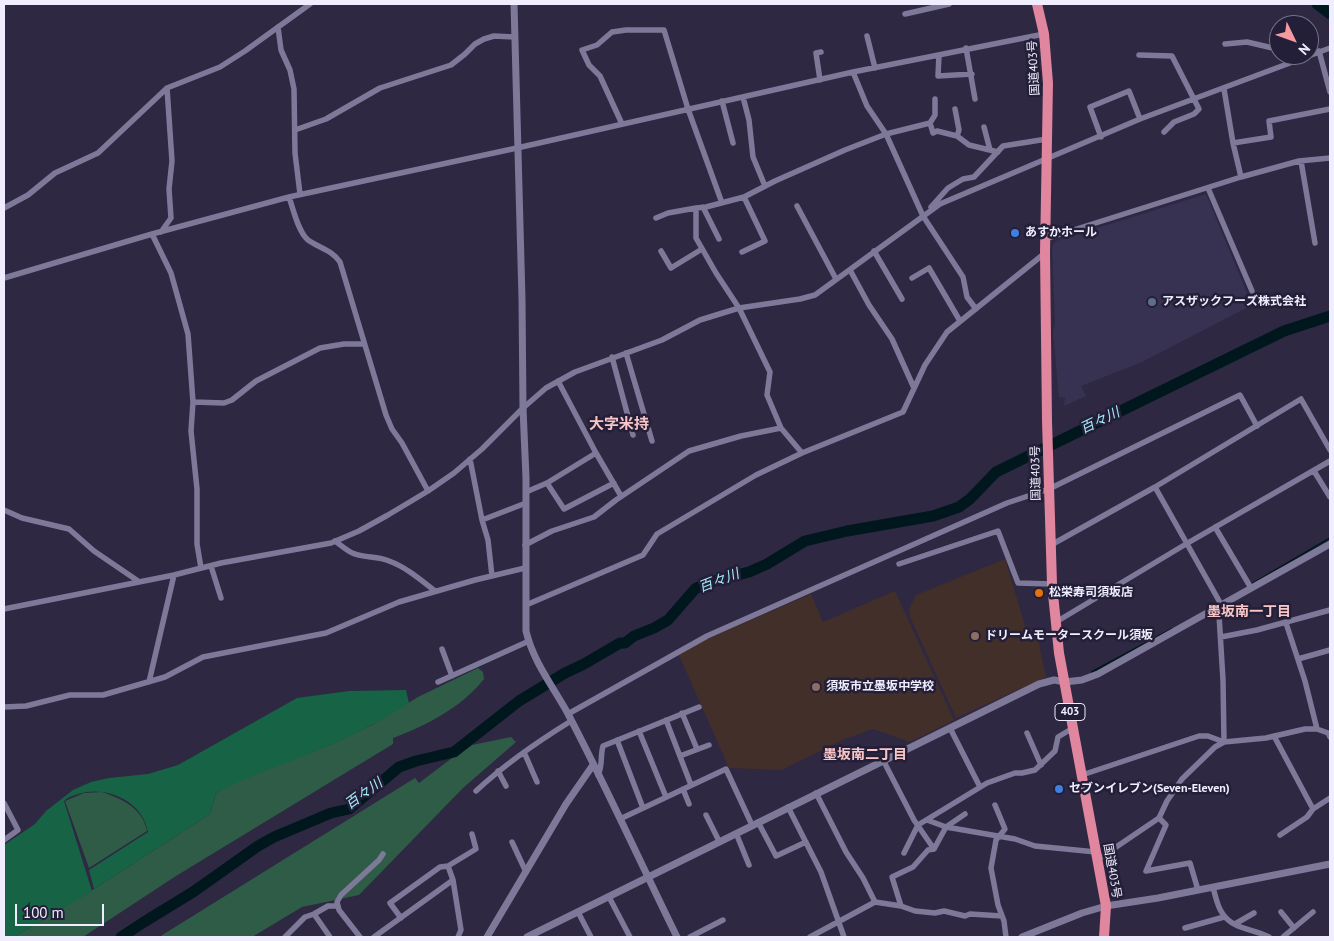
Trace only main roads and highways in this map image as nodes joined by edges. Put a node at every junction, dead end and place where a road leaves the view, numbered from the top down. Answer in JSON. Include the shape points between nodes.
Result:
{"nodes":[{"id":1,"x":1038,"y":4,"type":"edge"},
{"id":2,"x":1104,"y":937,"type":"edge"}],
"edges":[{"from":1,"to":2,"type":"highway","name":"国道403号","number":"403","via":[[1048,83],[1045,252],[1052,584],[1059,652],[1106,906]]}]}
